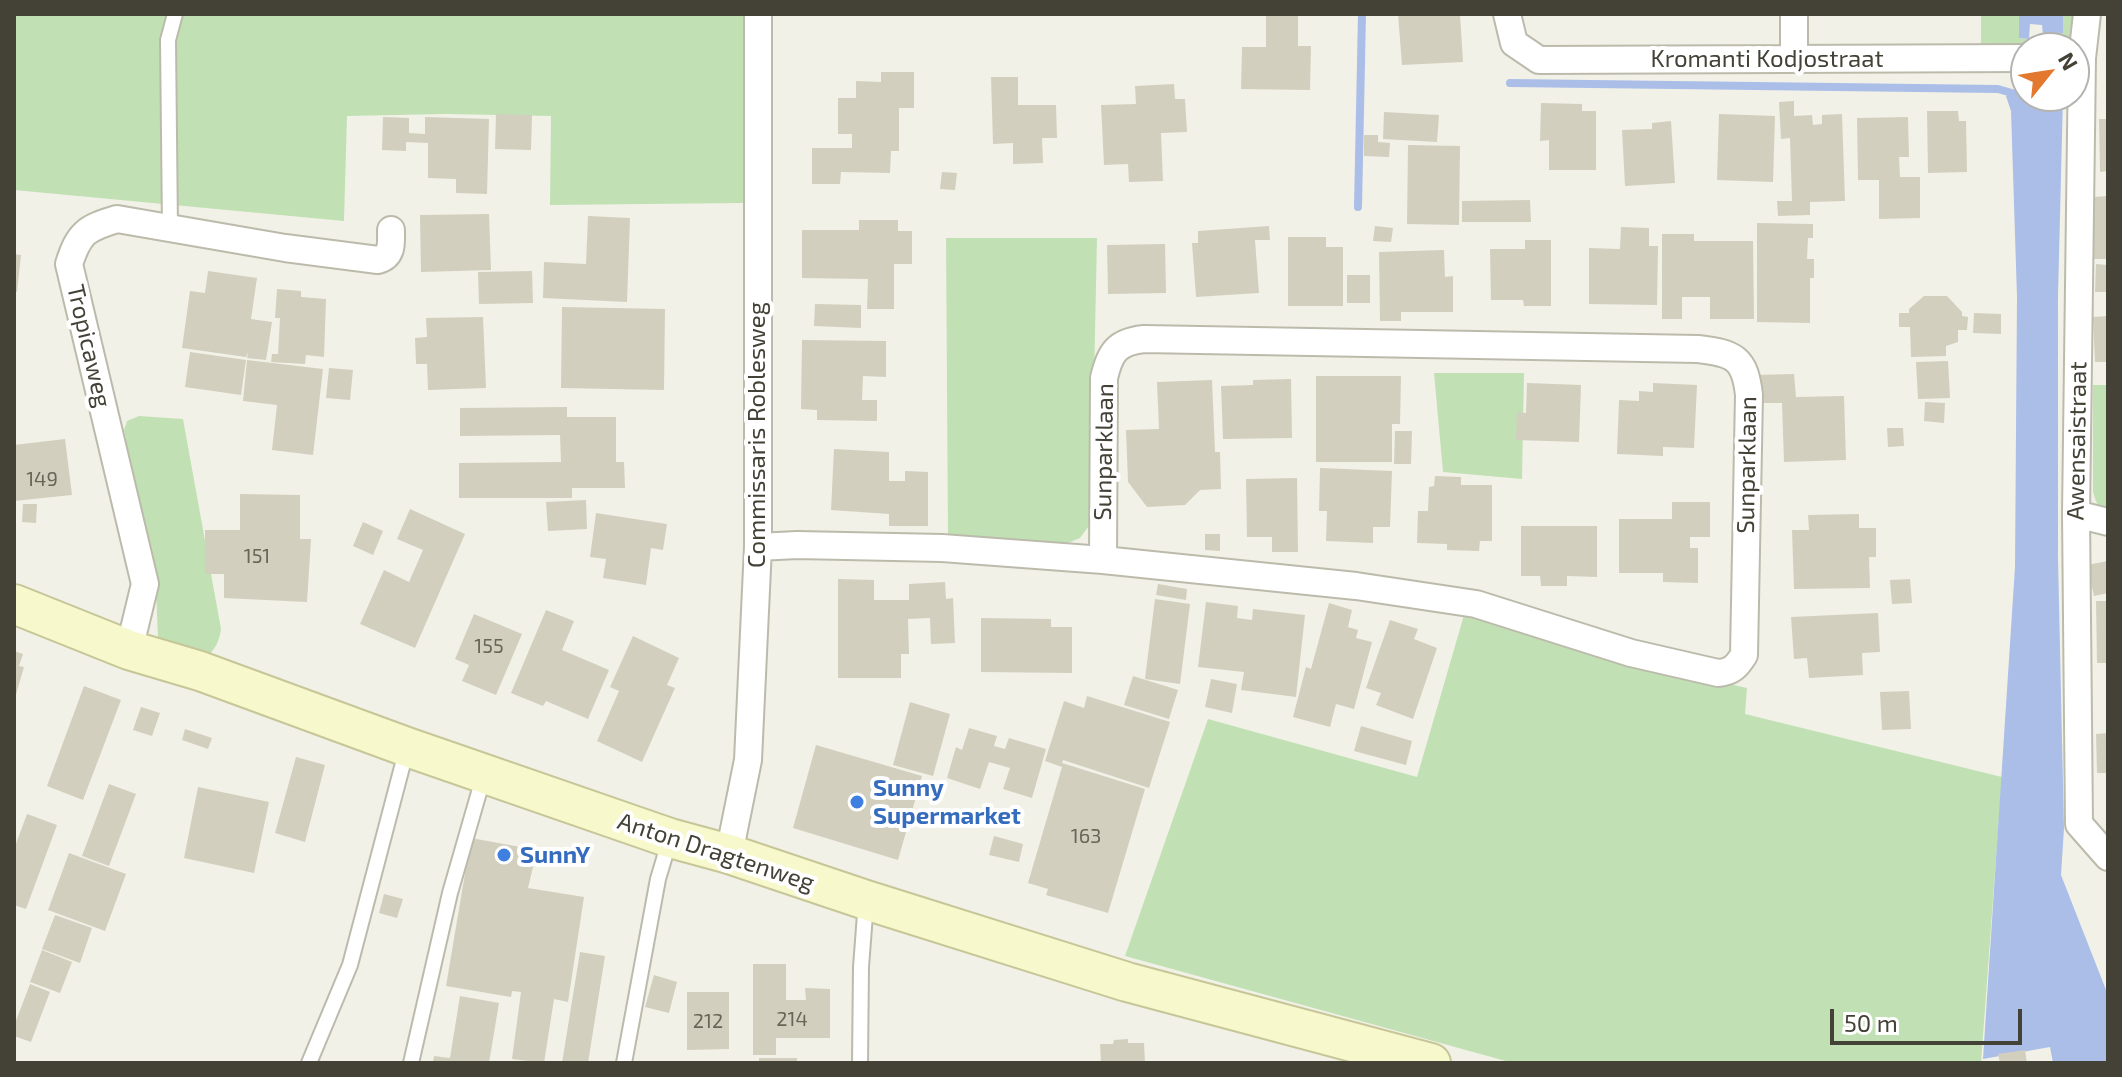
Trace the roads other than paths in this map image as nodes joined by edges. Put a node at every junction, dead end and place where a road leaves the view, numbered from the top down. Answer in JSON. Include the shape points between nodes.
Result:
{"nodes":[{"id":1,"x":175,"y":14,"type":"edge"},
{"id":2,"x":758,"y":14,"type":"edge"},
{"id":3,"x":1507,"y":14,"type":"edge"},
{"id":4,"x":1794,"y":14,"type":"edge"},
{"id":5,"x":1794,"y":58,"type":"junction"},
{"id":6,"x":2010,"y":58,"type":"edge"},
{"id":7,"x":2087,"y":112,"type":"edge"},
{"id":8,"x":170,"y":229,"type":"junction"},
{"id":9,"x":391,"y":230,"type":"dead end"},
{"id":10,"x":2076,"y":514,"type":"junction"},
{"id":11,"x":2108,"y":522,"type":"edge"},
{"id":12,"x":758,"y":547,"type":"junction"},
{"id":13,"x":1103,"y":560,"type":"junction"},
{"id":14,"x":14,"y":604,"type":"edge"},
{"id":15,"x":129,"y":650,"type":"junction"},
{"id":16,"x":407,"y":747,"type":"junction"},
{"id":17,"x":484,"y":774,"type":"junction"},
{"id":18,"x":670,"y":838,"type":"junction"},
{"id":19,"x":729,"y":854,"type":"junction"},
{"id":20,"x":2108,"y":857,"type":"edge"},
{"id":21,"x":866,"y":900,"type":"junction"},
{"id":22,"x":309,"y":1063,"type":"edge"},
{"id":23,"x":411,"y":1063,"type":"edge"},
{"id":24,"x":624,"y":1063,"type":"edge"},
{"id":25,"x":860,"y":1063,"type":"edge"},
{"id":26,"x":1431,"y":1063,"type":"edge"}],
"edges":[{"from":1,"to":8,"type":"lane","via":[[168,40]]},
{"from":2,"to":12,"type":"street","name":"Commissaris Roblesweg"},
{"from":3,"to":5,"type":"street","name":"Kromanti Kodjostraat","via":[[1514,43],[1539,60]]},
{"from":4,"to":5,"type":"street"},
{"from":5,"to":6,"type":"street","name":"Kromanti Kodjostraat"},
{"from":7,"to":10,"type":"street","name":"Awensaistraat"},
{"from":8,"to":9,"type":"street","name":"Tropicaweg","via":[[378,260],[391,249]]},
{"from":8,"to":15,"type":"street","name":"Tropicaweg","via":[[117,219],[94,226],[76,242],[69,264],[145,584]]},
{"from":10,"to":11,"type":"street"},
{"from":10,"to":20,"type":"street","name":"Awensaistraat","via":[[2079,824]]},
{"from":12,"to":13,"type":"street","name":"Sunparklaan","via":[[942,548]]},
{"from":12,"to":19,"type":"street","name":"Commissaris Roblesweg","via":[[748,760]]},
{"from":13,"to":13,"type":"street","name":"Sunparklaan","via":[[1476,604],[1631,653],[1728,672],[1744,655],[1747,374],[1721,351],[1698,349],[1128,341],[1114,351],[1104,378]]},
{"from":14,"to":15,"type":"main road","name":"Anton Dragtenweg"},
{"from":15,"to":16,"type":"main road","name":"Anton Dragtenweg"},
{"from":16,"to":17,"type":"main road","name":"Anton Dragtenweg"},
{"from":16,"to":22,"type":"lane","via":[[350,965]]},
{"from":17,"to":18,"type":"main road","name":"Anton Dragtenweg"},
{"from":17,"to":23,"type":"lane"},
{"from":18,"to":19,"type":"main road","name":"Anton Dragtenweg"},
{"from":18,"to":24,"type":"lane"},
{"from":19,"to":21,"type":"main road","name":"Anton Dragtenweg"},
{"from":21,"to":25,"type":"lane"},
{"from":21,"to":26,"type":"main road","name":"Anton Dragtenweg","via":[[1127,982]]}]}
